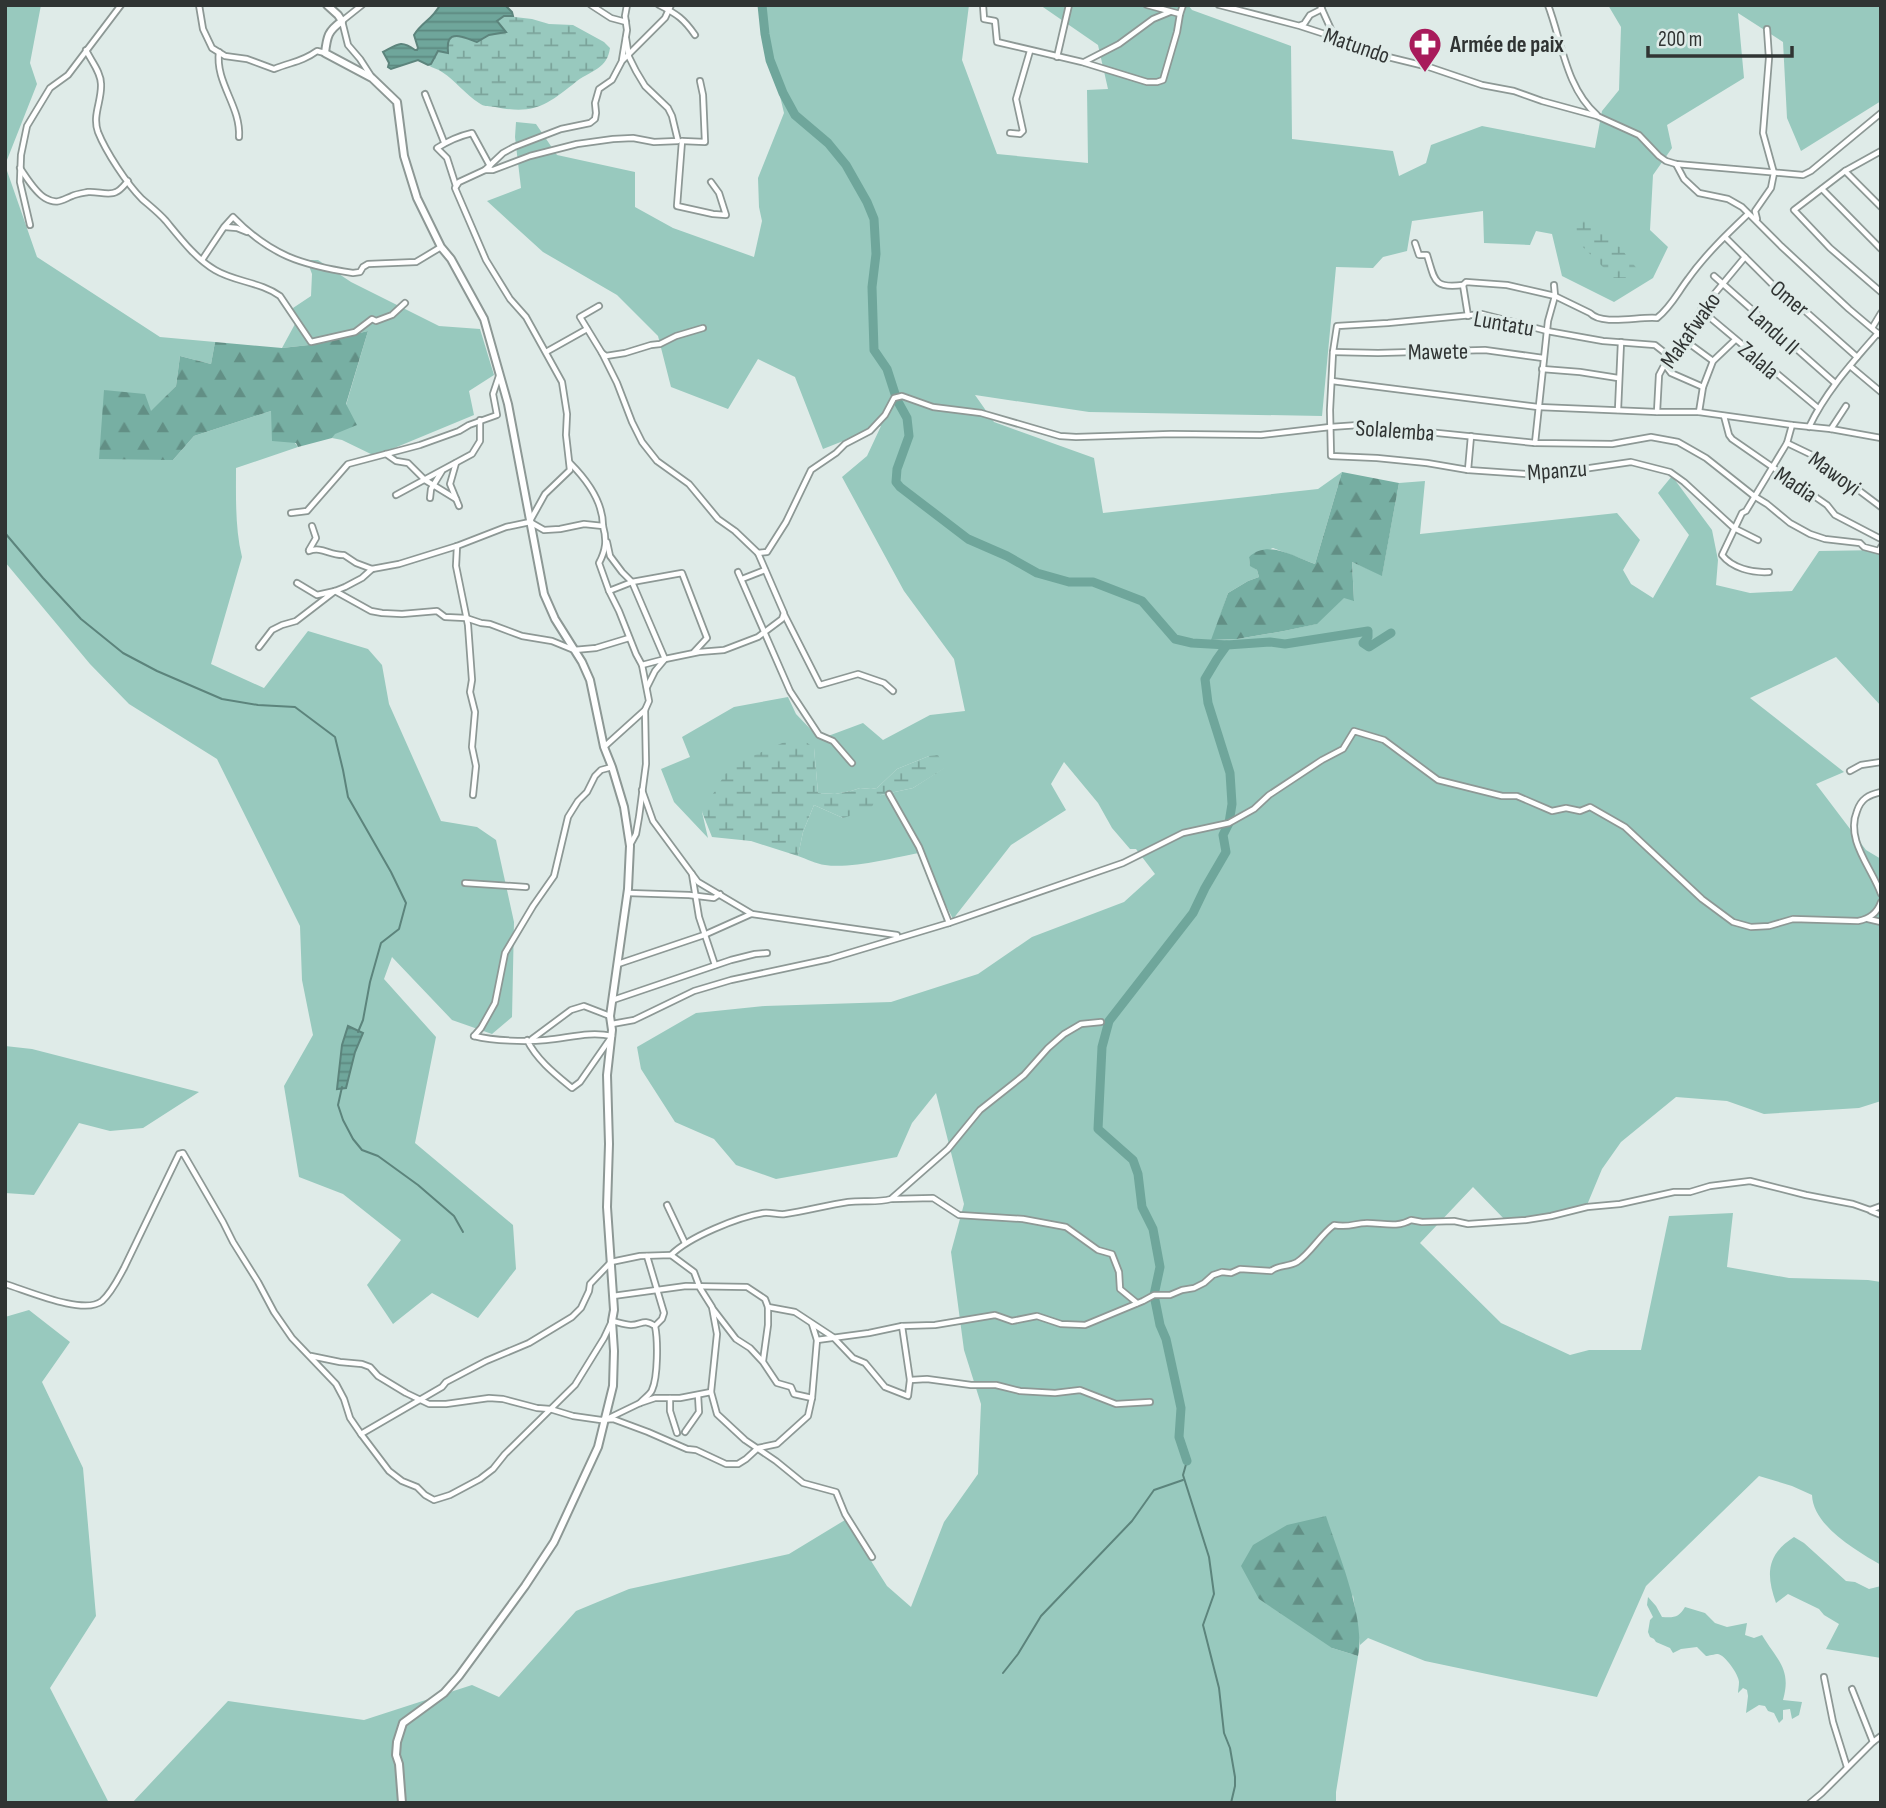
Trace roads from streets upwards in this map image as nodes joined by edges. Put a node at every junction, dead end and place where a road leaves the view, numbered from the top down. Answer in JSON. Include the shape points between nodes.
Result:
{"nodes":[{"id":1,"x":121,"y":5,"type":"edge"},
{"id":2,"x":199,"y":5,"type":"edge"},
{"id":3,"x":327,"y":5,"type":"edge"},
{"id":4,"x":334,"y":5,"type":"edge"},
{"id":5,"x":362,"y":5,"type":"edge"},
{"id":6,"x":592,"y":5,"type":"edge"},
{"id":7,"x":627,"y":5,"type":"edge"},
{"id":8,"x":659,"y":5,"type":"edge"},
{"id":9,"x":983,"y":5,"type":"edge"},
{"id":10,"x":1069,"y":5,"type":"edge"},
{"id":11,"x":1147,"y":5,"type":"edge"},
{"id":12,"x":1183,"y":5,"type":"edge"},
{"id":13,"x":1219,"y":5,"type":"edge"},
{"id":14,"x":1548,"y":5,"type":"edge"},
{"id":15,"x":1321,"y":7,"type":"edge"},
{"id":16,"x":670,"y":8,"type":"edge"},
{"id":17,"x":1170,"y":12,"type":"junction"},
{"id":18,"x":1180,"y":14,"type":"junction"},
{"id":19,"x":340,"y":18,"type":"junction"},
{"id":20,"x":626,"y":22,"type":"junction"},
{"id":21,"x":1300,"y":26,"type":"junction"},
{"id":22,"x":1767,"y":29,"type":"dead end"},
{"id":23,"x":695,"y":36,"type":"dead end"},
{"id":24,"x":1334,"y":37,"type":"junction"},
{"id":25,"x":626,"y":38,"type":"junction"},
{"id":26,"x":86,"y":50,"type":"junction"},
{"id":27,"x":1030,"y":51,"type":"junction"},
{"id":28,"x":219,"y":52,"type":"junction"},
{"id":29,"x":326,"y":52,"type":"junction"},
{"id":30,"x":629,"y":53,"type":"junction"},
{"id":31,"x":1057,"y":57,"type":"junction"},
{"id":32,"x":622,"y":61,"type":"junction"},
{"id":33,"x":1083,"y":62,"type":"junction"},
{"id":34,"x":372,"y":78,"type":"junction"},
{"id":35,"x":700,"y":81,"type":"dead end"},
{"id":36,"x":425,"y":94,"type":"dead end"},
{"id":37,"x":1881,"y":113,"type":"edge"},
{"id":38,"x":1597,"y":116,"type":"junction"},
{"id":39,"x":1010,"y":133,"type":"dead end"},
{"id":40,"x":239,"y":137,"type":"dead end"},
{"id":41,"x":680,"y":141,"type":"junction"},
{"id":42,"x":444,"y":143,"type":"junction"},
{"id":43,"x":1878,"y":153,"type":"edge"},
{"id":44,"x":1881,"y":159,"type":"edge"},
{"id":45,"x":1676,"y":164,"type":"junction"},
{"id":46,"x":491,"y":166,"type":"junction"},
{"id":47,"x":20,"y":167,"type":"junction"},
{"id":48,"x":485,"y":170,"type":"junction"},
{"id":49,"x":1845,"y":171,"type":"junction"},
{"id":50,"x":1774,"y":173,"type":"junction"},
{"id":51,"x":128,"y":181,"type":"junction"},
{"id":52,"x":711,"y":182,"type":"dead end"},
{"id":53,"x":456,"y":186,"type":"junction"},
{"id":54,"x":1822,"y":189,"type":"junction"},
{"id":55,"x":1881,"y":207,"type":"edge"},
{"id":56,"x":1748,"y":214,"type":"junction"},
{"id":57,"x":1758,"y":222,"type":"junction"},
{"id":58,"x":30,"y":225,"type":"dead end"},
{"id":59,"x":224,"y":227,"type":"junction"},
{"id":60,"x":248,"y":232,"type":"junction"},
{"id":61,"x":1725,"y":237,"type":"junction"},
{"id":62,"x":1415,"y":243,"type":"dead end"},
{"id":63,"x":442,"y":247,"type":"junction"},
{"id":64,"x":1881,"y":249,"type":"edge"},
{"id":65,"x":1745,"y":257,"type":"junction"},
{"id":66,"x":202,"y":260,"type":"junction"},
{"id":67,"x":1714,"y":276,"type":"dead end"},
{"id":68,"x":1723,"y":283,"type":"junction"},
{"id":69,"x":1463,"y":285,"type":"junction"},
{"id":70,"x":1554,"y":285,"type":"dead end"},
{"id":71,"x":1881,"y":292,"type":"edge"},
{"id":72,"x":1555,"y":296,"type":"junction"},
{"id":73,"x":405,"y":303,"type":"dead end"},
{"id":74,"x":600,"y":306,"type":"dead end"},
{"id":75,"x":1701,"y":310,"type":"junction"},
{"id":76,"x":1881,"y":313,"type":"edge"},
{"id":77,"x":1468,"y":316,"type":"junction"},
{"id":78,"x":703,"y":328,"type":"dead end"},
{"id":79,"x":1872,"y":328,"type":"junction"},
{"id":80,"x":587,"y":329,"type":"junction"},
{"id":81,"x":1547,"y":331,"type":"junction"},
{"id":82,"x":1879,"y":334,"type":"edge"},
{"id":83,"x":1683,"y":339,"type":"junction"},
{"id":84,"x":1735,"y":340,"type":"junction"},
{"id":85,"x":1621,"y":342,"type":"junction"},
{"id":86,"x":545,"y":352,"type":"junction"},
{"id":87,"x":1333,"y":352,"type":"junction"},
{"id":88,"x":601,"y":353,"type":"junction"},
{"id":89,"x":1669,"y":356,"type":"junction"},
{"id":90,"x":1857,"y":357,"type":"junction"},
{"id":91,"x":1543,"y":358,"type":"junction"},
{"id":92,"x":1713,"y":361,"type":"junction"},
{"id":93,"x":1665,"y":364,"type":"junction"},
{"id":94,"x":1850,"y":366,"type":"junction"},
{"id":95,"x":1542,"y":369,"type":"junction"},
{"id":96,"x":500,"y":372,"type":"junction"},
{"id":97,"x":1618,"y":378,"type":"junction"},
{"id":98,"x":1332,"y":381,"type":"junction"},
{"id":99,"x":1835,"y":383,"type":"junction"},
{"id":100,"x":1703,"y":387,"type":"junction"},
{"id":101,"x":1881,"y":392,"type":"edge"},
{"id":102,"x":1846,"y":406,"type":"dead end"},
{"id":103,"x":1538,"y":407,"type":"junction"},
{"id":104,"x":1818,"y":408,"type":"junction"},
{"id":105,"x":1618,"y":410,"type":"junction"},
{"id":106,"x":510,"y":411,"type":"junction"},
{"id":107,"x":1657,"y":412,"type":"junction"},
{"id":108,"x":1699,"y":412,"type":"junction"},
{"id":109,"x":496,"y":415,"type":"junction"},
{"id":110,"x":1724,"y":416,"type":"junction"},
{"id":111,"x":480,"y":420,"type":"junction"},
{"id":112,"x":1792,"y":425,"type":"junction"},
{"id":113,"x":1330,"y":427,"type":"junction"},
{"id":114,"x":1809,"y":427,"type":"junction"},
{"id":115,"x":1831,"y":429,"type":"junction"},
{"id":116,"x":1471,"y":436,"type":"junction"},
{"id":117,"x":1881,"y":438,"type":"edge"},
{"id":118,"x":1535,"y":443,"type":"junction"},
{"id":119,"x":1787,"y":443,"type":"junction"},
{"id":120,"x":385,"y":453,"type":"junction"},
{"id":121,"x":457,"y":462,"type":"junction"},
{"id":122,"x":570,"y":462,"type":"junction"},
{"id":123,"x":1772,"y":467,"type":"junction"},
{"id":124,"x":443,"y":470,"type":"junction"},
{"id":125,"x":1468,"y":470,"type":"junction"},
{"id":126,"x":425,"y":480,"type":"junction"},
{"id":127,"x":434,"y":484,"type":"junction"},
{"id":128,"x":396,"y":495,"type":"dead end"},
{"id":129,"x":1754,"y":496,"type":"junction"},
{"id":130,"x":430,"y":498,"type":"dead end"},
{"id":131,"x":456,"y":499,"type":"junction"},
{"id":132,"x":459,"y":506,"type":"dead end"},
{"id":133,"x":1881,"y":507,"type":"edge"},
{"id":134,"x":292,"y":513,"type":"dead end"},
{"id":135,"x":530,"y":522,"type":"junction"},
{"id":136,"x":312,"y":526,"type":"dead end"},
{"id":137,"x":603,"y":526,"type":"junction"},
{"id":138,"x":1734,"y":527,"type":"junction"},
{"id":139,"x":606,"y":537,"type":"junction"},
{"id":140,"x":1881,"y":539,"type":"edge"},
{"id":141,"x":1758,"y":540,"type":"dead end"},
{"id":142,"x":457,"y":547,"type":"junction"},
{"id":143,"x":1880,"y":549,"type":"edge"},
{"id":144,"x":758,"y":553,"type":"junction"},
{"id":145,"x":372,"y":569,"type":"junction"},
{"id":146,"x":765,"y":570,"type":"junction"},
{"id":147,"x":738,"y":572,"type":"dead end"},
{"id":148,"x":1769,"y":572,"type":"dead end"},
{"id":149,"x":742,"y":579,"type":"junction"},
{"id":150,"x":632,"y":582,"type":"junction"},
{"id":151,"x":297,"y":583,"type":"dead end"},
{"id":152,"x":335,"y":591,"type":"junction"},
{"id":153,"x":609,"y":591,"type":"junction"},
{"id":154,"x":784,"y":613,"type":"junction"},
{"id":155,"x":467,"y":618,"type":"junction"},
{"id":156,"x":765,"y":631,"type":"junction"},
{"id":157,"x":629,"y":638,"type":"junction"},
{"id":158,"x":259,"y":647,"type":"dead end"},
{"id":159,"x":572,"y":648,"type":"junction"},
{"id":160,"x":692,"y":653,"type":"junction"},
{"id":161,"x":665,"y":659,"type":"junction"},
{"id":162,"x":642,"y":666,"type":"junction"},
{"id":163,"x":646,"y":689,"type":"junction"},
{"id":164,"x":893,"y":691,"type":"dead end"},
{"id":165,"x":645,"y":710,"type":"junction"},
{"id":166,"x":604,"y":747,"type":"junction"},
{"id":167,"x":1881,"y":762,"type":"edge"},
{"id":168,"x":852,"y":763,"type":"dead end"},
{"id":169,"x":612,"y":767,"type":"junction"},
{"id":170,"x":1850,"y":771,"type":"dead end"},
{"id":171,"x":642,"y":790,"type":"junction"},
{"id":172,"x":1881,"y":792,"type":"edge"},
{"id":173,"x":889,"y":794,"type":"dead end"},
{"id":174,"x":473,"y":795,"type":"dead end"},
{"id":175,"x":630,"y":846,"type":"junction"},
{"id":176,"x":692,"y":873,"type":"junction"},
{"id":177,"x":465,"y":883,"type":"dead end"},
{"id":178,"x":526,"y":887,"type":"dead end"},
{"id":179,"x":1880,"y":891,"type":"edge"},
{"id":180,"x":628,"y":893,"type":"junction"},
{"id":181,"x":720,"y":894,"type":"junction"},
{"id":182,"x":694,"y":896,"type":"junction"},
{"id":183,"x":1881,"y":902,"type":"edge"},
{"id":184,"x":752,"y":914,"type":"junction"},
{"id":185,"x":1868,"y":919,"type":"junction"},
{"id":186,"x":1881,"y":922,"type":"edge"},
{"id":187,"x":949,"y":923,"type":"junction"},
{"id":188,"x":922,"y":930,"type":"junction"},
{"id":189,"x":704,"y":935,"type":"junction"},
{"id":190,"x":767,"y":953,"type":"dead end"},
{"id":191,"x":618,"y":964,"type":"junction"},
{"id":192,"x":715,"y":965,"type":"junction"},
{"id":193,"x":613,"y":1000,"type":"junction"},
{"id":194,"x":610,"y":1016,"type":"junction"},
{"id":195,"x":1101,"y":1022,"type":"dead end"},
{"id":196,"x":612,"y":1024,"type":"junction"},
{"id":197,"x":612,"y":1036,"type":"junction"},
{"id":198,"x":529,"y":1040,"type":"junction"},
{"id":199,"x":891,"y":1199,"type":"junction"},
{"id":200,"x":667,"y":1205,"type":"dead end"},
{"id":201,"x":1881,"y":1206,"type":"edge"},
{"id":202,"x":1870,"y":1210,"type":"junction"},
{"id":203,"x":1881,"y":1215,"type":"edge"},
{"id":204,"x":685,"y":1243,"type":"junction"},
{"id":205,"x":671,"y":1255,"type":"junction"},
{"id":206,"x":647,"y":1256,"type":"junction"},
{"id":207,"x":611,"y":1262,"type":"junction"},
{"id":208,"x":5,"y":1284,"type":"edge"},
{"id":209,"x":700,"y":1288,"type":"junction"},
{"id":210,"x":657,"y":1290,"type":"junction"},
{"id":211,"x":613,"y":1296,"type":"junction"},
{"id":212,"x":1138,"y":1303,"type":"junction"},
{"id":213,"x":712,"y":1307,"type":"junction"},
{"id":214,"x":768,"y":1307,"type":"junction"},
{"id":215,"x":612,"y":1321,"type":"junction"},
{"id":216,"x":812,"y":1324,"type":"junction"},
{"id":217,"x":655,"y":1326,"type":"junction"},
{"id":218,"x":902,"y":1326,"type":"junction"},
{"id":219,"x":833,"y":1337,"type":"junction"},
{"id":220,"x":817,"y":1340,"type":"junction"},
{"id":221,"x":310,"y":1356,"type":"junction"},
{"id":222,"x":763,"y":1362,"type":"junction"},
{"id":223,"x":910,"y":1380,"type":"junction"},
{"id":224,"x":711,"y":1392,"type":"junction"},
{"id":225,"x":698,"y":1395,"type":"junction"},
{"id":226,"x":670,"y":1398,"type":"junction"},
{"id":227,"x":812,"y":1398,"type":"junction"},
{"id":228,"x":418,"y":1400,"type":"junction"},
{"id":229,"x":1150,"y":1402,"type":"dead end"},
{"id":230,"x":640,"y":1403,"type":"junction"},
{"id":231,"x":550,"y":1409,"type":"junction"},
{"id":232,"x":605,"y":1419,"type":"junction"},
{"id":233,"x":685,"y":1432,"type":"dead end"},
{"id":234,"x":677,"y":1433,"type":"dead end"},
{"id":235,"x":361,"y":1434,"type":"junction"},
{"id":236,"x":758,"y":1448,"type":"junction"},
{"id":237,"x":872,"y":1557,"type":"dead end"},
{"id":238,"x":1824,"y":1677,"type":"dead end"},
{"id":239,"x":1852,"y":1689,"type":"dead end"},
{"id":240,"x":1881,"y":1736,"type":"edge"},
{"id":241,"x":1873,"y":1742,"type":"junction"},
{"id":242,"x":1847,"y":1767,"type":"junction"},
{"id":243,"x":402,"y":1803,"type":"edge"},
{"id":244,"x":1810,"y":1803,"type":"edge"}],
"edges":[{"from":1,"to":26,"type":"street"},
{"from":2,"to":28,"type":"street","via":[[203,29]]},
{"from":3,"to":19,"type":"street"},
{"from":4,"to":19,"type":"street"},
{"from":5,"to":19,"type":"street"},
{"from":6,"to":20,"type":"street"},
{"from":7,"to":20,"type":"street"},
{"from":8,"to":16,"type":"street"},
{"from":9,"to":27,"type":"street","via":[[984,19],[995,21],[997,42]]},
{"from":10,"to":31,"type":"street"},
{"from":11,"to":17,"type":"street"},
{"from":12,"to":18,"type":"street"},
{"from":13,"to":21,"type":"street","name":"Matundo"},
{"from":14,"to":38,"type":"street","via":[[1572,77]]},
{"from":15,"to":21,"type":"street"},
{"from":15,"to":24,"type":"street"},
{"from":16,"to":23,"type":"street"},
{"from":16,"to":30,"type":"street"},
{"from":17,"to":18,"type":"street"},
{"from":17,"to":33,"type":"street"},
{"from":18,"to":33,"type":"street","via":[[1163,80],[1147,82]]},
{"from":19,"to":29,"type":"street","via":[[331,29]]},
{"from":19,"to":34,"type":"street","via":[[348,45]]},
{"from":20,"to":25,"type":"street"},
{"from":21,"to":24,"type":"street","name":"Matundo"},
{"from":22,"to":50,"type":"street","via":[[1763,133]]},
{"from":24,"to":38,"type":"street","name":"Matundo","via":[[1384,56]]},
{"from":25,"to":30,"type":"street"},
{"from":25,"to":32,"type":"street"},
{"from":26,"to":47,"type":"street","via":[[37,106],[27,126]]},
{"from":26,"to":51,"type":"street","via":[[102,85],[95,120],[98,130]]},
{"from":27,"to":31,"type":"street"},
{"from":27,"to":39,"type":"street","via":[[1016,99],[1023,131]]},
{"from":28,"to":29,"type":"street","via":[[274,69],[317,51]]},
{"from":28,"to":40,"type":"street","via":[[219,71],[238,117]]},
{"from":29,"to":34,"type":"street"},
{"from":30,"to":32,"type":"street"},
{"from":30,"to":41,"type":"street","via":[[645,86],[668,108]]},
{"from":31,"to":33,"type":"street"},
{"from":32,"to":46,"type":"street","via":[[612,80],[599,89],[590,123],[518,145]]},
{"from":34,"to":63,"type":"street","via":[[397,102],[410,178]]},
{"from":35,"to":41,"type":"street","via":[[705,142]]},
{"from":36,"to":42,"type":"street"},
{"from":37,"to":50,"type":"street","via":[[1807,174]]},
{"from":38,"to":45,"type":"street","name":"Matundo","via":[[1642,138],[1659,156]]},
{"from":41,"to":48,"type":"street","via":[[633,138],[577,144]]},
{"from":41,"to":52,"type":"street","via":[[677,206],[726,215]]},
{"from":42,"to":46,"type":"street","via":[[472,133]]},
{"from":42,"to":53,"type":"street","via":[[437,148],[447,158]]},
{"from":43,"to":44,"type":"street"},
{"from":43,"to":49,"type":"street"},
{"from":45,"to":50,"type":"street"},
{"from":45,"to":56,"type":"street","via":[[1696,190],[1733,200]]},
{"from":46,"to":48,"type":"street"},
{"from":47,"to":51,"type":"street","via":[[44,197],[58,201],[91,192],[111,194]]},
{"from":47,"to":58,"type":"street"},
{"from":48,"to":53,"type":"street"},
{"from":49,"to":54,"type":"street"},
{"from":49,"to":55,"type":"street"},
{"from":50,"to":57,"type":"street","via":[[1755,211]]},
{"from":51,"to":66,"type":"street"},
{"from":53,"to":86,"type":"street","via":[[486,260]]},
{"from":54,"to":64,"type":"street"},
{"from":54,"to":71,"type":"street","via":[[1794,211]]},
{"from":56,"to":57,"type":"street"},
{"from":56,"to":61,"type":"street"},
{"from":57,"to":79,"type":"street"},
{"from":59,"to":60,"type":"street"},
{"from":59,"to":60,"type":"street","via":[[233,216]]},
{"from":59,"to":66,"type":"street"},
{"from":60,"to":63,"type":"street","via":[[284,256],[354,273],[368,264],[416,262]]},
{"from":61,"to":65,"type":"street","name":"Omer"},
{"from":61,"to":72,"type":"street","via":[[1657,318],[1594,318]]},
{"from":62,"to":69,"type":"street","via":[[1419,255],[1427,256],[1437,282],[1446,287]]},
{"from":63,"to":96,"type":"street","via":[[484,318]]},
{"from":65,"to":68,"type":"street","name":"Makafwako"},
{"from":65,"to":90,"type":"street","name":"Omer"},
{"from":66,"to":73,"type":"street","via":[[218,272],[279,296],[311,342],[355,332],[372,319],[392,315]]},
{"from":67,"to":68,"type":"street","name":"Landu II"},
{"from":68,"to":75,"type":"street","name":"Makafwako"},
{"from":68,"to":99,"type":"street","name":"Landu II"},
{"from":69,"to":72,"type":"street","via":[[1493,282]]},
{"from":69,"to":77,"type":"street"},
{"from":70,"to":72,"type":"street"},
{"from":72,"to":81,"type":"street"},
{"from":74,"to":80,"type":"street","via":[[580,317]]},
{"from":75,"to":83,"type":"street","name":"Makafwako"},
{"from":75,"to":84,"type":"street","name":"Zalala"},
{"from":76,"to":79,"type":"street"},
{"from":77,"to":81,"type":"street","name":"Luntatu","via":[[1482,314]]},
{"from":77,"to":87,"type":"street","name":"Luntatu","via":[[1336,326]]},
{"from":78,"to":88,"type":"street","via":[[625,353]]},
{"from":79,"to":82,"type":"street"},
{"from":80,"to":86,"type":"street"},
{"from":80,"to":88,"type":"street"},
{"from":81,"to":85,"type":"street","name":"Luntatu"},
{"from":81,"to":91,"type":"street"},
{"from":82,"to":90,"type":"street"},
{"from":83,"to":89,"type":"street","name":"Makafwako"},
{"from":83,"to":92,"type":"street"},
{"from":84,"to":92,"type":"street"},
{"from":84,"to":104,"type":"street","name":"Zalala"},
{"from":85,"to":89,"type":"street","name":"Luntatu","via":[[1656,345]]},
{"from":85,"to":97,"type":"street"},
{"from":86,"to":122,"type":"street","via":[[562,382]]},
{"from":87,"to":91,"type":"street","name":"Mawete","via":[[1485,350]]},
{"from":87,"to":98,"type":"street"},
{"from":88,"to":144,"type":"street","via":[[652,456],[689,484],[718,519]]},
{"from":89,"to":93,"type":"street","name":"Makafwako"},
{"from":90,"to":94,"type":"street"},
{"from":91,"to":95,"type":"street"},
{"from":92,"to":100,"type":"street"},
{"from":93,"to":100,"type":"street","via":[[1671,373]]},
{"from":93,"to":107,"type":"street","name":"Makafwako","via":[[1659,374]]},
{"from":94,"to":99,"type":"street"},
{"from":94,"to":101,"type":"street"},
{"from":95,"to":97,"type":"street"},
{"from":95,"to":103,"type":"street"},
{"from":96,"to":106,"type":"street"},
{"from":96,"to":109,"type":"street","via":[[493,394]]},
{"from":97,"to":105,"type":"street"},
{"from":98,"to":103,"type":"street"},
{"from":98,"to":113,"type":"street"},
{"from":99,"to":104,"type":"street"},
{"from":100,"to":108,"type":"street"},
{"from":102,"to":115,"type":"street"},
{"from":103,"to":105,"type":"street"},
{"from":103,"to":118,"type":"street"},
{"from":104,"to":114,"type":"street"},
{"from":105,"to":107,"type":"street"},
{"from":106,"to":109,"type":"street"},
{"from":106,"to":135,"type":"street"},
{"from":107,"to":108,"type":"street"},
{"from":108,"to":110,"type":"street"},
{"from":109,"to":111,"type":"street"},
{"from":110,"to":112,"type":"street"},
{"from":110,"to":123,"type":"street","name":"Madia","via":[[1732,439]]},
{"from":111,"to":120,"type":"street","via":[[420,445]]},
{"from":111,"to":121,"type":"street","via":[[480,440],[472,454]]},
{"from":112,"to":114,"type":"street"},
{"from":112,"to":119,"type":"street"},
{"from":113,"to":116,"type":"street","name":"Solalemba","via":[[1359,425]]},
{"from":113,"to":125,"type":"street","name":"Mpanzu","via":[[1331,456]]},
{"from":113,"to":144,"type":"street","name":"Solalemba","via":[[1261,435],[1060,436],[981,413],[896,397],[870,431],[811,470],[778,537],[767,552]]},
{"from":114,"to":115,"type":"street"},
{"from":115,"to":117,"type":"street"},
{"from":116,"to":118,"type":"street","name":"Solalemba"},
{"from":116,"to":125,"type":"street"},
{"from":118,"to":129,"type":"street","name":"Solalemba","via":[[1612,444],[1651,437],[1678,442]]},
{"from":119,"to":123,"type":"street"},
{"from":119,"to":133,"type":"street","name":"Mawoyi","via":[[1812,454]]},
{"from":120,"to":126,"type":"street","via":[[408,463]]},
{"from":120,"to":134,"type":"street","via":[[348,464],[307,511]]},
{"from":121,"to":124,"type":"street"},
{"from":121,"to":131,"type":"street","via":[[450,484]]},
{"from":122,"to":135,"type":"street","via":[[568,472],[545,494]]},
{"from":122,"to":137,"type":"street","via":[[593,491]]},
{"from":123,"to":129,"type":"street"},
{"from":123,"to":140,"type":"street","name":"Madia","via":[[1835,515]]},
{"from":124,"to":126,"type":"street"},
{"from":124,"to":127,"type":"street"},
{"from":125,"to":138,"type":"street","name":"Mpanzu","via":[[1542,475],[1631,462],[1655,467],[1684,482]]},
{"from":126,"to":127,"type":"street"},
{"from":126,"to":128,"type":"street"},
{"from":127,"to":130,"type":"street"},
{"from":127,"to":131,"type":"street"},
{"from":129,"to":138,"type":"street"},
{"from":129,"to":143,"type":"street","name":"Solalemba","via":[[1810,534]]},
{"from":131,"to":132,"type":"street"},
{"from":135,"to":137,"type":"street","via":[[544,530]]},
{"from":135,"to":142,"type":"street"},
{"from":135,"to":159,"type":"street","via":[[544,594]]},
{"from":136,"to":145,"type":"street","via":[[316,538],[309,551],[344,555]]},
{"from":137,"to":139,"type":"street"},
{"from":138,"to":141,"type":"street","name":"Mpanzu"},
{"from":138,"to":148,"type":"street","via":[[1723,559],[1756,573]]},
{"from":139,"to":150,"type":"street","via":[[610,556]]},
{"from":139,"to":153,"type":"street","via":[[599,562]]},
{"from":142,"to":145,"type":"street"},
{"from":142,"to":155,"type":"street","via":[[456,566]]},
{"from":144,"to":146,"type":"street"},
{"from":145,"to":152,"type":"street"},
{"from":146,"to":149,"type":"street"},
{"from":146,"to":154,"type":"street"},
{"from":147,"to":149,"type":"street"},
{"from":149,"to":156,"type":"street"},
{"from":150,"to":153,"type":"street"},
{"from":150,"to":160,"type":"street","via":[[682,573],[707,638]]},
{"from":150,"to":161,"type":"street"},
{"from":151,"to":152,"type":"street","via":[[317,594]]},
{"from":152,"to":155,"type":"street","via":[[382,614],[437,611],[445,617]]},
{"from":152,"to":158,"type":"street","via":[[296,621],[272,630]]},
{"from":153,"to":157,"type":"street"},
{"from":154,"to":156,"type":"street"},
{"from":154,"to":164,"type":"street","via":[[820,685],[858,674]]},
{"from":155,"to":159,"type":"street"},
{"from":155,"to":174,"type":"street","via":[[475,712]]},
{"from":156,"to":160,"type":"street","via":[[724,650]]},
{"from":156,"to":168,"type":"street","via":[[790,691],[819,735],[834,741]]},
{"from":157,"to":159,"type":"street","via":[[596,648]]},
{"from":157,"to":162,"type":"street"},
{"from":159,"to":166,"type":"street","via":[[590,680]]},
{"from":160,"to":161,"type":"street"},
{"from":161,"to":162,"type":"street"},
{"from":161,"to":163,"type":"street"},
{"from":162,"to":163,"type":"street"},
{"from":163,"to":165,"type":"street","via":[[649,701]]},
{"from":165,"to":166,"type":"street"},
{"from":165,"to":171,"type":"street"},
{"from":166,"to":169,"type":"street"},
{"from":167,"to":170,"type":"street"},
{"from":169,"to":175,"type":"street"},
{"from":169,"to":198,"type":"street","via":[[595,776],[568,817],[554,876],[505,953],[495,1003],[474,1036]]},
{"from":171,"to":175,"type":"street"},
{"from":171,"to":176,"type":"street","via":[[653,821]]},
{"from":172,"to":179,"type":"street","via":[[1860,802],[1854,816],[1856,843]]},
{"from":173,"to":187,"type":"street","via":[[919,847]]},
{"from":175,"to":180,"type":"street"},
{"from":176,"to":181,"type":"street","via":[[698,882]]},
{"from":176,"to":182,"type":"street"},
{"from":177,"to":178,"type":"street"},
{"from":180,"to":182,"type":"street"},
{"from":180,"to":191,"type":"street"},
{"from":181,"to":182,"type":"street","via":[[714,898]]},
{"from":181,"to":184,"type":"street"},
{"from":182,"to":189,"type":"street"},
{"from":183,"to":185,"type":"street"},
{"from":184,"to":188,"type":"street","via":[[894,935]]},
{"from":184,"to":189,"type":"street"},
{"from":185,"to":186,"type":"street"},
{"from":185,"to":187,"type":"street","via":[[1793,919],[1760,927],[1733,922],[1625,827],[1590,807],[1552,811],[1517,796],[1438,780],[1384,740],[1354,731],[1343,750],[1229,823],[1183,833],[1123,863]]},
{"from":187,"to":188,"type":"street"},
{"from":188,"to":196,"type":"street","via":[[829,959],[694,991],[639,1018]]},
{"from":189,"to":191,"type":"street"},
{"from":189,"to":192,"type":"street"},
{"from":190,"to":192,"type":"street"},
{"from":191,"to":193,"type":"street"},
{"from":192,"to":193,"type":"street"},
{"from":193,"to":194,"type":"street"},
{"from":194,"to":196,"type":"street"},
{"from":194,"to":198,"type":"street","via":[[584,1006]]},
{"from":195,"to":199,"type":"street","via":[[1081,1024],[1064,1034]]},
{"from":196,"to":197,"type":"street"},
{"from":197,"to":198,"type":"street"},
{"from":197,"to":198,"type":"street","via":[[572,1088],[531,1048]]},
{"from":197,"to":207,"type":"street","via":[[607,1074]]},
{"from":199,"to":204,"type":"street","via":[[851,1201],[781,1215],[766,1212]]},
{"from":199,"to":212,"type":"street","via":[[933,1198],[959,1215],[1066,1227],[1098,1250],[1112,1254],[1120,1289]]},
{"from":200,"to":204,"type":"street"},
{"from":201,"to":202,"type":"street"},
{"from":202,"to":203,"type":"street"},
{"from":202,"to":212,"type":"street","via":[[1750,1181],[1526,1220],[1334,1225],[1296,1263],[1271,1271],[1222,1272],[1194,1288],[1154,1294]]},
{"from":204,"to":205,"type":"street"},
{"from":205,"to":206,"type":"street"},
{"from":205,"to":209,"type":"street","via":[[694,1272]]},
{"from":206,"to":207,"type":"street"},
{"from":206,"to":210,"type":"street"},
{"from":207,"to":211,"type":"street"},
{"from":207,"to":228,"type":"street","via":[[590,1284],[572,1317]]},
{"from":208,"to":221,"type":"street","via":[[62,1302],[89,1306],[101,1301],[124,1268],[183,1153],[274,1312]]},
{"from":209,"to":210,"type":"street"},
{"from":209,"to":213,"type":"street"},
{"from":209,"to":214,"type":"street","via":[[747,1287],[765,1299]]},
{"from":210,"to":211,"type":"street"},
{"from":210,"to":217,"type":"street","via":[[664,1312]]},
{"from":211,"to":215,"type":"street"},
{"from":212,"to":218,"type":"street","via":[[1085,1325],[1037,1316],[1012,1321],[995,1315]]},
{"from":213,"to":222,"type":"street","via":[[736,1339]]},
{"from":213,"to":224,"type":"street","via":[[717,1334]]},
{"from":214,"to":216,"type":"street","via":[[795,1312]]},
{"from":214,"to":222,"type":"street"},
{"from":215,"to":217,"type":"street","via":[[632,1326],[651,1322]]},
{"from":215,"to":231,"type":"street","via":[[575,1385]]},
{"from":215,"to":232,"type":"street","via":[[613,1386]]},
{"from":216,"to":219,"type":"street"},
{"from":216,"to":220,"type":"street"},
{"from":217,"to":230,"type":"street","via":[[654,1380],[651,1392]]},
{"from":218,"to":219,"type":"street"},
{"from":218,"to":223,"type":"street"},
{"from":219,"to":220,"type":"street"},
{"from":219,"to":223,"type":"street","via":[[885,1387],[908,1396]]},
{"from":220,"to":227,"type":"street"},
{"from":221,"to":228,"type":"street","via":[[370,1367]]},
{"from":221,"to":235,"type":"street","via":[[336,1384]]},
{"from":222,"to":227,"type":"street","via":[[777,1383]]},
{"from":223,"to":229,"type":"street","via":[[996,1385],[1020,1391],[1080,1390],[1115,1404]]},
{"from":224,"to":225,"type":"street"},
{"from":224,"to":236,"type":"street","via":[[717,1413]]},
{"from":225,"to":226,"type":"street"},
{"from":225,"to":233,"type":"street","via":[[699,1412]]},
{"from":226,"to":230,"type":"street"},
{"from":226,"to":234,"type":"street"},
{"from":227,"to":236,"type":"street","via":[[800,1424],[777,1444]]},
{"from":228,"to":231,"type":"street","via":[[446,1404],[489,1398]]},
{"from":228,"to":235,"type":"street"},
{"from":230,"to":232,"type":"street"},
{"from":231,"to":232,"type":"street"},
{"from":231,"to":235,"type":"street","via":[[493,1469],[434,1500],[388,1471]]},
{"from":232,"to":236,"type":"street","via":[[726,1464],[738,1464]]},
{"from":232,"to":243,"type":"street","via":[[598,1447],[570,1510],[532,1575],[459,1676],[444,1693],[402,1723],[396,1755]]},
{"from":236,"to":237,"type":"street","via":[[803,1483],[836,1492]]},
{"from":238,"to":242,"type":"street"},
{"from":239,"to":241,"type":"street"},
{"from":240,"to":241,"type":"street"},
{"from":241,"to":242,"type":"street"},
{"from":242,"to":244,"type":"street"}]}
